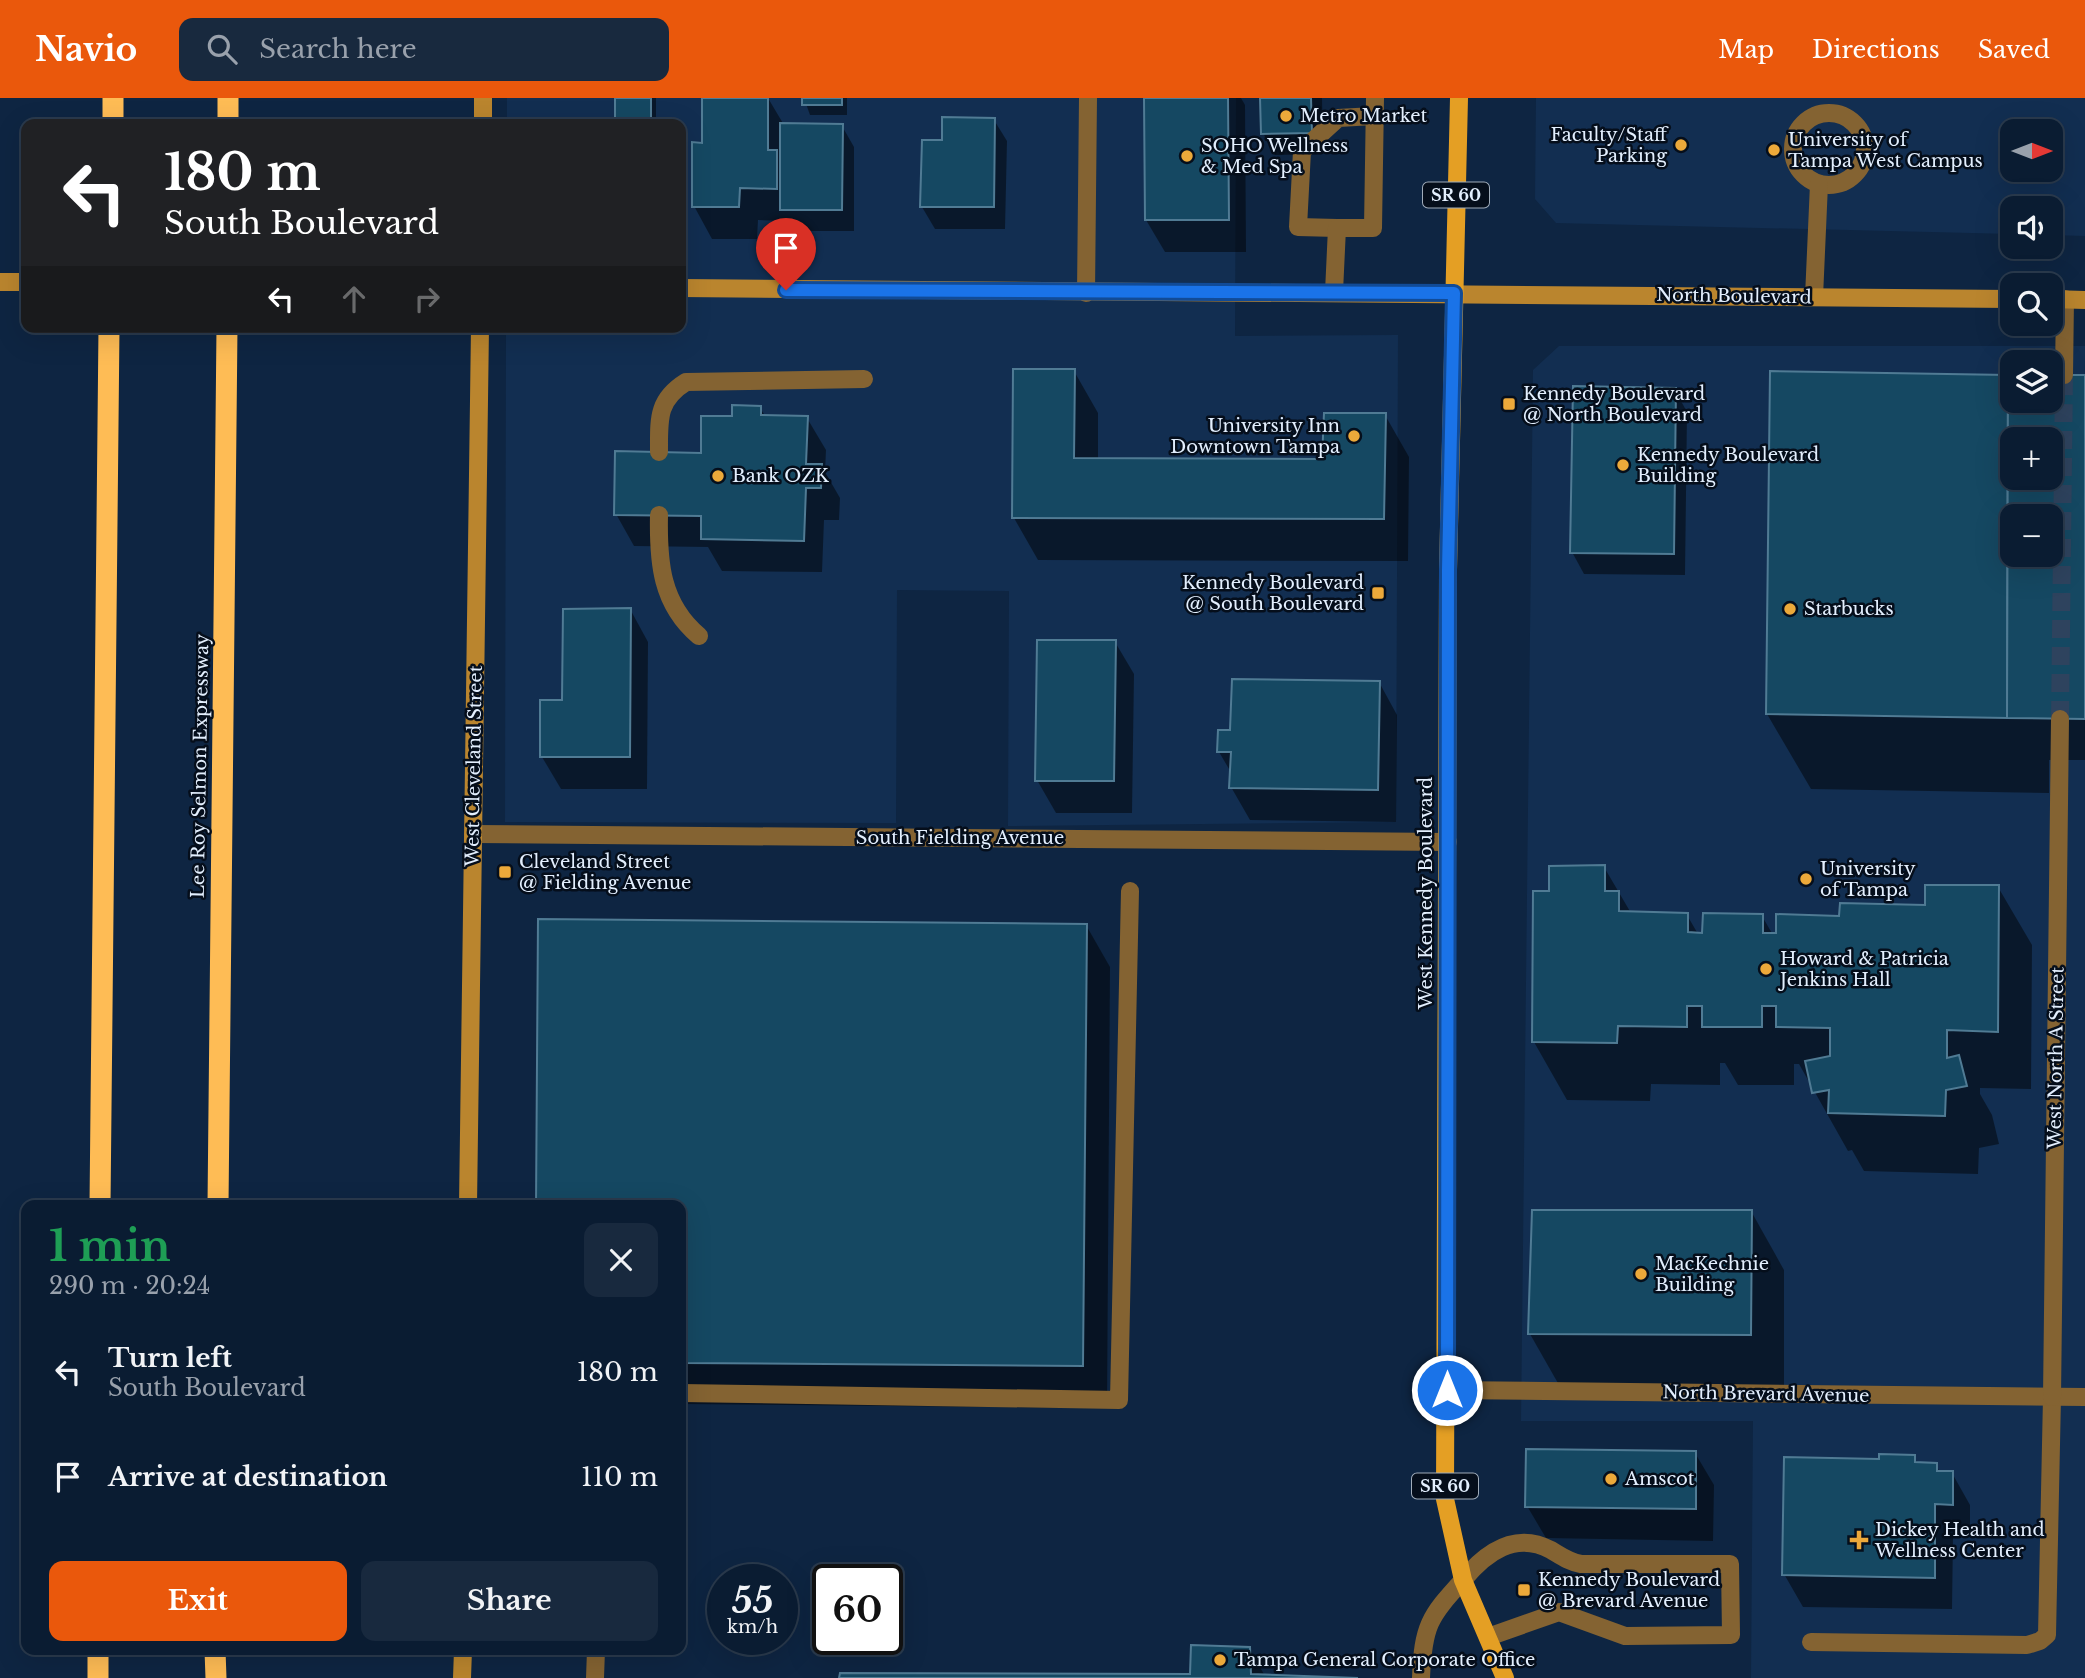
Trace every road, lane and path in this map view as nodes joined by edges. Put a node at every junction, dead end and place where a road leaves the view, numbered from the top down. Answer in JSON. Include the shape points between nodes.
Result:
{"nodes":[{"id":1,"x":113,"y":98,"type":"edge"},
{"id":2,"x":483,"y":98,"type":"edge"},
{"id":3,"x":1088,"y":98,"type":"edge"},
{"id":4,"x":1459,"y":98,"type":"edge"},
{"id":5,"x":1375,"y":107,"type":"edge"},
{"id":6,"x":113,"y":119,"type":"edge"},
{"id":7,"x":483,"y":119,"type":"edge"},
{"id":8,"x":1819,"y":184,"type":"junction"},
{"id":9,"x":1337,"y":228,"type":"junction"},
{"id":10,"x":0,"y":282,"type":"edge"},
{"id":11,"x":21,"y":282,"type":"edge"},
{"id":12,"x":686,"y":288,"type":"edge"},
{"id":13,"x":1334,"y":292,"type":"junction"},
{"id":14,"x":1086,"y":293,"type":"junction"},
{"id":15,"x":1454,"y":293,"type":"junction"},
{"id":16,"x":1814,"y":297,"type":"junction"},
{"id":17,"x":2000,"y":299,"type":"edge"},
{"id":18,"x":2063,"y":299,"type":"edge"},
{"id":19,"x":2085,"y":300,"type":"edge"},
{"id":20,"x":109,"y":333,"type":"edge"},
{"id":21,"x":227,"y":333,"type":"edge"},
{"id":22,"x":480,"y":333,"type":"edge"},
{"id":23,"x":2061,"y":336,"type":"edge"},
{"id":24,"x":2064,"y":375,"type":"tunnel mouth"},
{"id":25,"x":864,"y":379,"type":"dead end"},
{"id":26,"x":659,"y":452,"type":"dead end"},
{"id":27,"x":659,"y":515,"type":"dead end"},
{"id":28,"x":699,"y":636,"type":"dead end"},
{"id":29,"x":2060,"y":719,"type":"tunnel mouth"},
{"id":30,"x":473,"y":834,"type":"junction"},
{"id":31,"x":1448,"y":842,"type":"junction"},
{"id":32,"x":1130,"y":891,"type":"dead end"},
{"id":33,"x":100,"y":1200,"type":"edge"},
{"id":34,"x":218,"y":1200,"type":"edge"},
{"id":35,"x":468,"y":1200,"type":"edge"},
{"id":36,"x":1447,"y":1390,"type":"junction"},
{"id":37,"x":686,"y":1393,"type":"edge"},
{"id":38,"x":2052,"y":1398,"type":"junction"},
{"id":39,"x":2085,"y":1398,"type":"edge"},
{"id":40,"x":1463,"y":1580,"type":"junction"},
{"id":41,"x":1488,"y":1637,"type":"junction"},
{"id":42,"x":1811,"y":1642,"type":"dead end"},
{"id":43,"x":98,"y":1655,"type":"edge"},
{"id":44,"x":215,"y":1655,"type":"edge"},
{"id":45,"x":463,"y":1655,"type":"edge"},
{"id":46,"x":596,"y":1655,"type":"edge"},
{"id":47,"x":98,"y":1678,"type":"edge"},
{"id":48,"x":216,"y":1678,"type":"edge"},
{"id":49,"x":462,"y":1678,"type":"edge"},
{"id":50,"x":595,"y":1678,"type":"edge"},
{"id":51,"x":1421,"y":1678,"type":"edge"},
{"id":52,"x":1505,"y":1678,"type":"edge"}],
"edges":[{"from":1,"to":6,"type":"highway"},
{"from":2,"to":7,"type":"street"},
{"from":3,"to":14,"type":"street"},
{"from":4,"to":15,"type":"main road","name":"West Kennedy Boulevard","number":"SR 60"},
{"from":5,"to":9,"type":"street","via":[[1373,228]]},
{"from":5,"to":9,"type":"street","via":[[1338,118],[1302,151],[1298,227]]},
{"from":8,"to":8,"type":"street","via":[[1800,171],[1784,150],[1798,129],[1816,115],[1838,114],[1857,126],[1865,147],[1859,169],[1842,183]]},
{"from":8,"to":16,"type":"street"},
{"from":9,"to":13,"type":"street"},
{"from":10,"to":11,"type":"street"},
{"from":12,"to":14,"type":"street","name":"North Boulevard"},
{"from":13,"to":14,"type":"street","name":"North Boulevard"},
{"from":13,"to":15,"type":"street","name":"North Boulevard"},
{"from":15,"to":16,"type":"street","name":"North Boulevard"},
{"from":15,"to":31,"type":"main road","name":"West Kennedy Boulevard","number":"SR 60"},
{"from":16,"to":17,"type":"street","name":"North Boulevard"},
{"from":18,"to":19,"type":"street"},
{"from":20,"to":33,"type":"highway"},
{"from":21,"to":34,"type":"highway","name":"Lee Roy Selmon Expressway"},
{"from":22,"to":30,"type":"street","name":"West Cleveland Street"},
{"from":23,"to":24,"type":"street"},
{"from":25,"to":26,"type":"street","via":[[686,382],[669,392],[663,402]]},
{"from":27,"to":28,"type":"street","via":[[660,569],[666,591]]},
{"from":29,"to":38,"type":"street","name":"West North A Street"},
{"from":30,"to":31,"type":"street","name":"South Fielding Avenue"},
{"from":30,"to":35,"type":"street","name":"West Cleveland Street"},
{"from":31,"to":36,"type":"main road","name":"West Kennedy Boulevard","number":"SR 60"},
{"from":32,"to":37,"type":"street","via":[[1119,1401]]},
{"from":36,"to":38,"type":"street","name":"North Brevard Avenue"},
{"from":36,"to":40,"type":"main road","name":"West Kennedy Boulevard","number":"SR 60","via":[[1445,1499]]},
{"from":38,"to":39,"type":"street","name":"North Brevard Avenue"},
{"from":38,"to":42,"type":"street","name":"West North A Street","via":[[2047,1635],[2027,1645]]},
{"from":40,"to":41,"type":"main road","name":"West Kennedy Boulevard","number":"SR 60"},
{"from":40,"to":41,"type":"street","via":[[1488,1555],[1518,1542],[1542,1546],[1581,1564],[1730,1564],[1731,1635],[1625,1636],[1559,1612]]},
{"from":40,"to":51,"type":"street","via":[[1432,1615],[1422,1644]]},
{"from":41,"to":52,"type":"main road","name":"West Kennedy Boulevard","number":"SR 60"},
{"from":43,"to":47,"type":"highway"},
{"from":44,"to":48,"type":"highway"},
{"from":45,"to":49,"type":"street"},
{"from":46,"to":50,"type":"street"}]}
